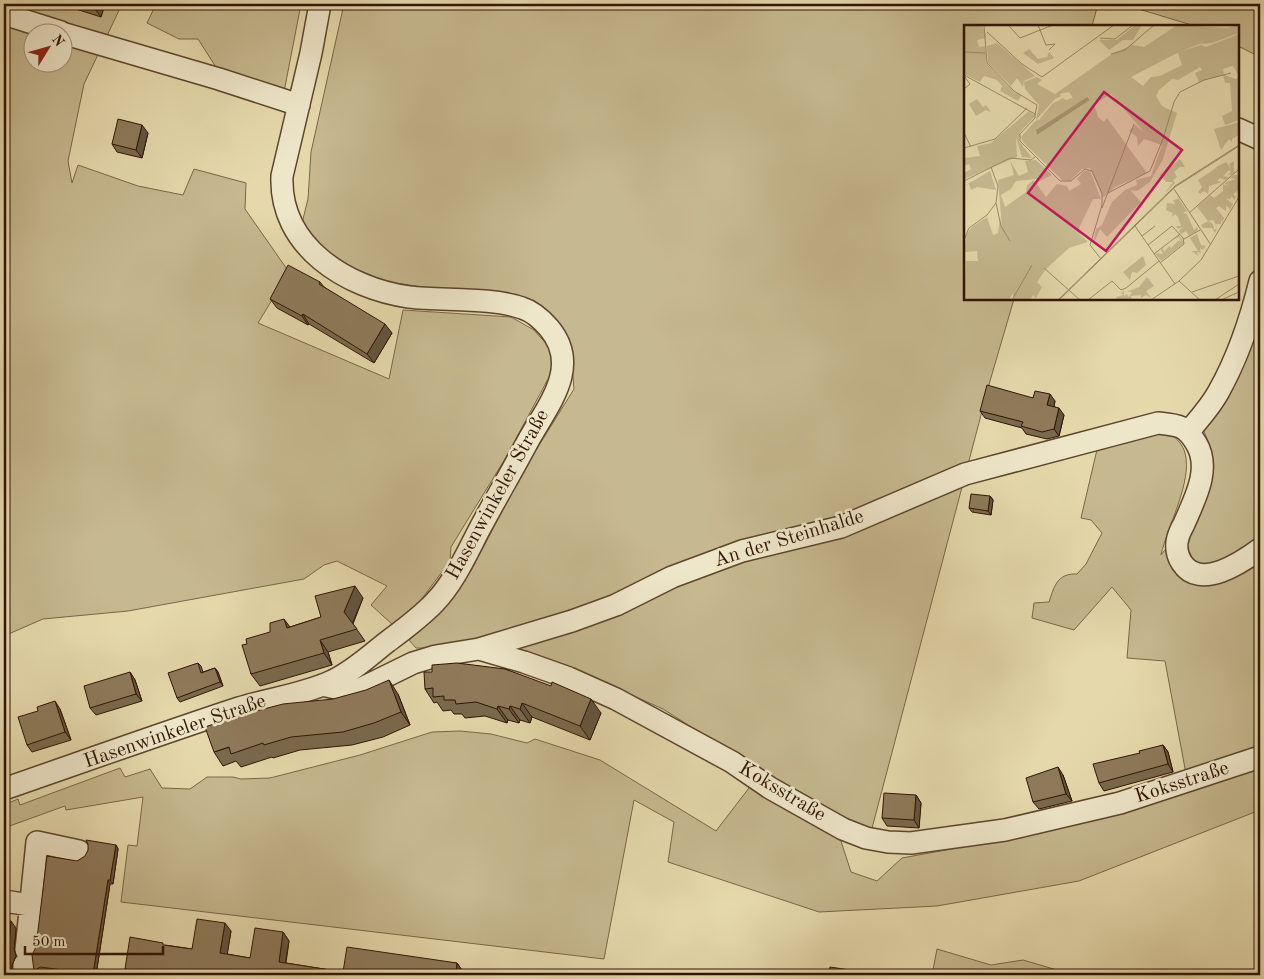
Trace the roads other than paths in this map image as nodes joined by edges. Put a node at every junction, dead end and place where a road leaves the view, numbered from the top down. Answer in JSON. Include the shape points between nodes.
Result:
{"nodes":[{"id":1,"x":320,"y":4,"type":"edge"},
{"id":2,"x":4,"y":14,"type":"edge"},
{"id":3,"x":28,"y":22,"type":"edge"},
{"id":4,"x":72,"y":36,"type":"edge"},
{"id":5,"x":299,"y":105,"type":"junction"},
{"id":6,"x":1239,"y":129,"type":"edge"},
{"id":7,"x":1260,"y":139,"type":"edge"},
{"id":8,"x":1260,"y":281,"type":"edge"},
{"id":9,"x":1189,"y":431,"type":"junction"},
{"id":10,"x":1260,"y":549,"type":"edge"},
{"id":11,"x":479,"y":649,"type":"junction"},
{"id":12,"x":322,"y":685,"type":"junction"},
{"id":13,"x":1260,"y":757,"type":"edge"},
{"id":14,"x":4,"y":790,"type":"edge"},
{"id":15,"x":79,"y":851,"type":"dead end"},
{"id":16,"x":4,"y":901,"type":"edge"},
{"id":17,"x":30,"y":905,"type":"junction"},
{"id":18,"x":25,"y":963,"type":"edge"}],
"edges":[{"from":1,"to":5,"type":"street","name":"Hasenwinkeler Straße"},
{"from":2,"to":3,"type":"street"},
{"from":4,"to":5,"type":"street"},
{"from":5,"to":12,"type":"street","name":"Hasenwinkeler Straße","via":[[284,164],[282,187],[288,217],[298,236],[318,258],[349,277],[394,294],[522,308],[552,331],[562,359],[558,389],[461,565],[440,596],[422,615],[350,671]]},
{"from":6,"to":7,"type":"street"},
{"from":8,"to":9,"type":"street","via":[[1232,366],[1209,406]]},
{"from":9,"to":10,"type":"street","via":[[1198,446],[1202,468],[1200,483],[1177,540],[1177,550],[1185,568],[1191,572],[1213,574],[1242,562]]},
{"from":9,"to":11,"type":"street","name":"An der Steinhalde","via":[[1176,425],[1153,424],[965,474],[841,527],[742,551],[672,577],[590,615]]},
{"from":11,"to":12,"type":"street","name":"Koksstraße","via":[[413,663],[354,692]]},
{"from":11,"to":13,"type":"street","name":"Koksstraße","via":[[568,678],[616,699],[725,758],[770,788],[843,829],[888,842],[911,844],[1004,830],[1120,803]]},
{"from":12,"to":14,"type":"street","name":"Hasenwinkeler Straße","via":[[252,704]]},
{"from":15,"to":17,"type":"street","via":[[37,842]]},
{"from":16,"to":17,"type":"street"},
{"from":17,"to":18,"type":"street"}]}
